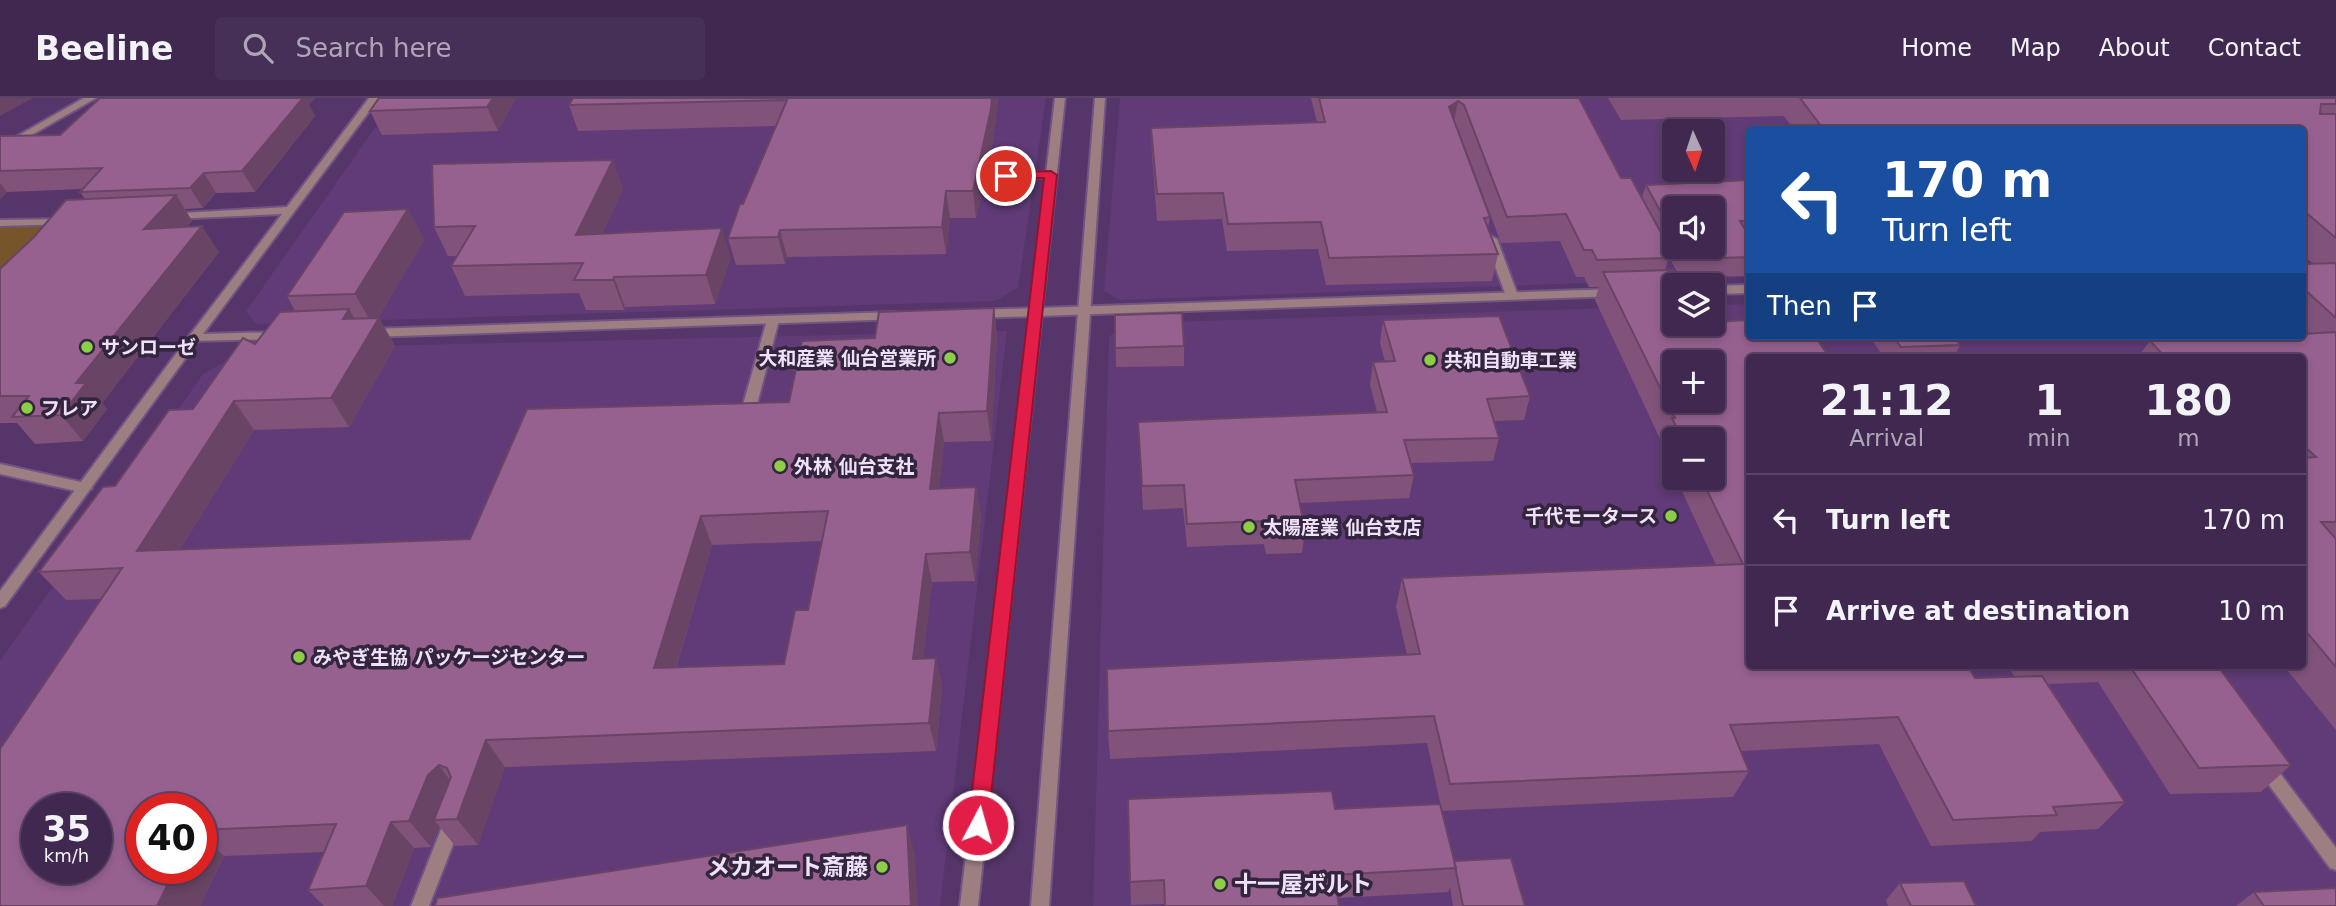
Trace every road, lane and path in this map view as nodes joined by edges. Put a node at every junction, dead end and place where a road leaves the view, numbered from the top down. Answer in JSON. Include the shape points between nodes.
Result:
{"nodes":[{"id":1,"x":91,"y":98,"type":"edge"},
{"id":2,"x":374,"y":98,"type":"edge"},
{"id":3,"x":1060,"y":98,"type":"edge"},
{"id":4,"x":1100,"y":98,"type":"edge"},
{"id":5,"x":0,"y":150,"type":"edge"},
{"id":6,"x":1051,"y":175,"type":"junction"},
{"id":7,"x":1006,"y":176,"type":"dead end"},
{"id":8,"x":287,"y":210,"type":"junction"},
{"id":9,"x":152,"y":217,"type":"edge"},
{"id":10,"x":84,"y":221,"type":"edge"},
{"id":11,"x":1484,"y":221,"type":"edge"},
{"id":12,"x":0,"y":223,"type":"edge"},
{"id":13,"x":1746,"y":289,"type":"edge"},
{"id":14,"x":1725,"y":290,"type":"edge"},
{"id":15,"x":1634,"y":293,"type":"edge"},
{"id":16,"x":1511,"y":296,"type":"junction"},
{"id":17,"x":1086,"y":310,"type":"junction"},
{"id":18,"x":1034,"y":312,"type":"junction"},
{"id":19,"x":965,"y":314,"type":"edge"},
{"id":20,"x":910,"y":316,"type":"edge"},
{"id":21,"x":773,"y":320,"type":"junction"},
{"id":22,"x":359,"y":333,"type":"edge"},
{"id":23,"x":290,"y":335,"type":"edge"},
{"id":24,"x":194,"y":338,"type":"junction"},
{"id":25,"x":748,"y":412,"type":"edge"},
{"id":26,"x":0,"y":469,"type":"edge"},
{"id":27,"x":85,"y":488,"type":"junction"},
{"id":28,"x":0,"y":602,"type":"edge"},
{"id":29,"x":2255,"y":752,"type":"edge"},
{"id":30,"x":460,"y":803,"type":"edge"},
{"id":31,"x":2336,"y":862,"type":"edge"},
{"id":32,"x":420,"y":906,"type":"edge"},
{"id":33,"x":969,"y":906,"type":"edge"},
{"id":34,"x":1040,"y":906,"type":"edge"}],
"edges":[{"from":1,"to":5,"type":"street"},
{"from":2,"to":8,"type":"street"},
{"from":3,"to":6,"type":"street"},
{"from":4,"to":17,"type":"street"},
{"from":6,"to":7,"type":"street"},
{"from":6,"to":18,"type":"street"},
{"from":8,"to":9,"type":"street"},
{"from":8,"to":24,"type":"street"},
{"from":10,"to":12,"type":"street","via":[[53,227]]},
{"from":11,"to":16,"type":"street"},
{"from":13,"to":14,"type":"street"},
{"from":15,"to":16,"type":"street"},
{"from":16,"to":17,"type":"street"},
{"from":17,"to":18,"type":"street"},
{"from":17,"to":34,"type":"street"},
{"from":18,"to":19,"type":"street"},
{"from":18,"to":33,"type":"street"},
{"from":20,"to":21,"type":"street"},
{"from":21,"to":22,"type":"street"},
{"from":21,"to":25,"type":"street"},
{"from":23,"to":24,"type":"street"},
{"from":24,"to":27,"type":"street"},
{"from":26,"to":27,"type":"street"},
{"from":27,"to":28,"type":"street"},
{"from":29,"to":31,"type":"street"},
{"from":30,"to":32,"type":"street"}]}
